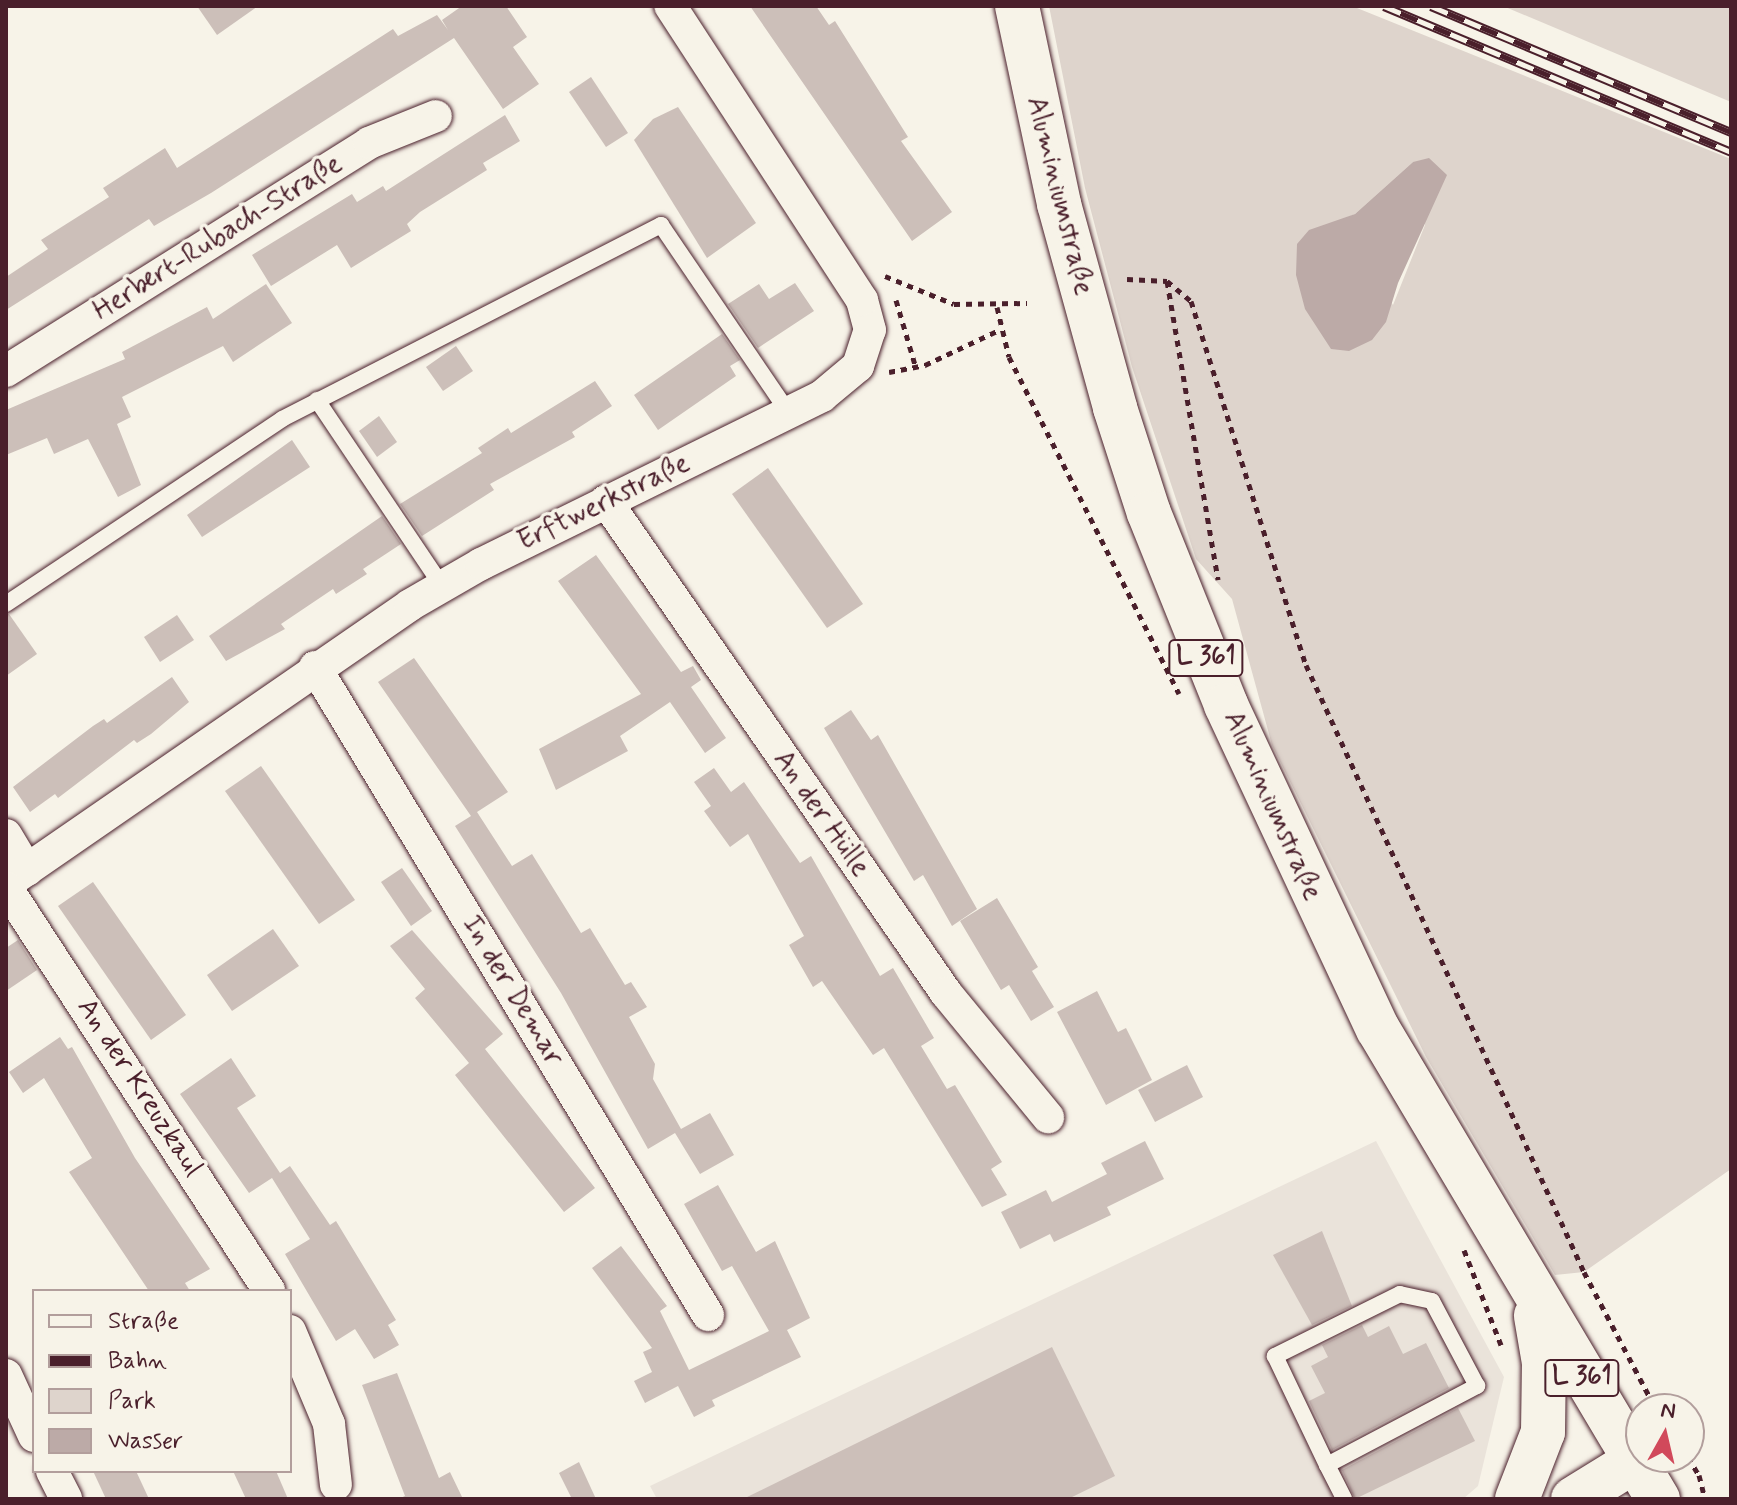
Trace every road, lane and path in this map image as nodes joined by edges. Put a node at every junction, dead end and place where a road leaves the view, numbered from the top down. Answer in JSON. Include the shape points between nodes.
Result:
{"nodes":[{"id":1,"x":670,"y":6,"type":"edge"},
{"id":2,"x":1017,"y":6,"type":"edge"},
{"id":3,"x":436,"y":116,"type":"dead end"},
{"id":4,"x":1127,"y":279,"type":"dead end"},
{"id":5,"x":1167,"y":281,"type":"junction"},
{"id":6,"x":1027,"y":303,"type":"dead end"},
{"id":7,"x":997,"y":307,"type":"junction"},
{"id":8,"x":999,"y":330,"type":"junction"},
{"id":9,"x":6,"y":371,"type":"edge"},
{"id":10,"x":317,"y":400,"type":"junction"},
{"id":11,"x":789,"y":413,"type":"junction"},
{"id":12,"x":606,"y":501,"type":"junction"},
{"id":13,"x":1219,"y":585,"type":"dead end"},
{"id":14,"x":442,"y":586,"type":"junction"},
{"id":15,"x":6,"y":604,"type":"edge"},
{"id":16,"x":315,"y":667,"type":"junction"},
{"id":17,"x":1182,"y":700,"type":"dead end"},
{"id":18,"x":6,"y":835,"type":"edge"},
{"id":19,"x":13,"y":880,"type":"edge"},
{"id":20,"x":1048,"y":1117,"type":"dead end"},
{"id":21,"x":268,"y":1289,"type":"edge"},
{"id":22,"x":1532,"y":1294,"type":"junction"},
{"id":23,"x":708,"y":1315,"type":"dead end"},
{"id":24,"x":292,"y":1336,"type":"edge"},
{"id":25,"x":6,"y":1375,"type":"edge"},
{"id":26,"x":1648,"y":1393,"type":"edge"},
{"id":27,"x":32,"y":1432,"type":"edge"},
{"id":28,"x":1625,"y":1449,"type":"edge"},
{"id":29,"x":1327,"y":1465,"type":"junction"},
{"id":30,"x":1625,"y":1467,"type":"edge"},
{"id":31,"x":53,"y":1473,"type":"edge"},
{"id":32,"x":1640,"y":1473,"type":"edge"},
{"id":33,"x":1694,"y":1473,"type":"edge"},
{"id":34,"x":336,"y":1485,"type":"dead end"},
{"id":35,"x":66,"y":1499,"type":"edge"},
{"id":36,"x":1344,"y":1499,"type":"edge"},
{"id":37,"x":1517,"y":1499,"type":"edge"},
{"id":38,"x":1573,"y":1499,"type":"edge"},
{"id":39,"x":1658,"y":1499,"type":"edge"},
{"id":40,"x":1705,"y":1499,"type":"edge"}],
"edges":[{"from":1,"to":11,"type":"street","name":"Erftwerkstraße","via":[[870,320],[867,350],[858,366],[830,391]]},
{"from":2,"to":22,"type":"main road","name":"Aluminiumstraße","number":"L 361","via":[[1059,204],[1100,360],[1181,595],[1362,998]]},
{"from":3,"to":9,"type":"street","name":"Herbert-Rubach-Straße","via":[[369,143]]},
{"from":4,"to":5,"type":"path"},
{"from":5,"to":13,"type":"path"},
{"from":5,"to":26,"type":"path","via":[[1186,294],[1196,312],[1273,574],[1322,703],[1584,1272]]},
{"from":6,"to":7,"type":"path"},
{"from":7,"to":8,"type":"path"},
{"from":7,"to":8,"type":"path","via":[[936,300],[885,276],[916,368]]},
{"from":8,"to":17,"type":"path"},
{"from":10,"to":11,"type":"lane","via":[[661,225]]},
{"from":10,"to":14,"type":"lane"},
{"from":10,"to":15,"type":"lane","via":[[220,457]]},
{"from":11,"to":12,"type":"street","name":"Erftwerkstraße"},
{"from":12,"to":14,"type":"street","name":"Erftwerkstraße"},
{"from":12,"to":20,"type":"street","name":"An der Hülle","via":[[946,993]]},
{"from":14,"to":16,"type":"street","name":"Erftwerkstraße"},
{"from":16,"to":19,"type":"street","name":"Erftwerkstraße"},
{"from":16,"to":23,"type":"street","name":"In der Demar"},
{"from":18,"to":19,"type":"street","name":"An der Kreuzkaul"},
{"from":19,"to":21,"type":"street","name":"An der Kreuzkaul"},
{"from":22,"to":28,"type":"main road","name":"Aluminiumstraße","number":"L 361"},
{"from":22,"to":37,"type":"main road","via":[[1544,1363],[1543,1432]]},
{"from":24,"to":34,"type":"street","via":[[329,1424]]},
{"from":25,"to":27,"type":"street"},
{"from":29,"to":29,"type":"lane","via":[[1275,1356],[1400,1294],[1432,1301],[1477,1386]]},
{"from":29,"to":36,"type":"lane"},
{"from":30,"to":38,"type":"main road"},
{"from":31,"to":35,"type":"street"},
{"from":32,"to":39,"type":"main road","name":"Aluminiumstraße","number":"L 361"},
{"from":33,"to":40,"type":"path"}]}
